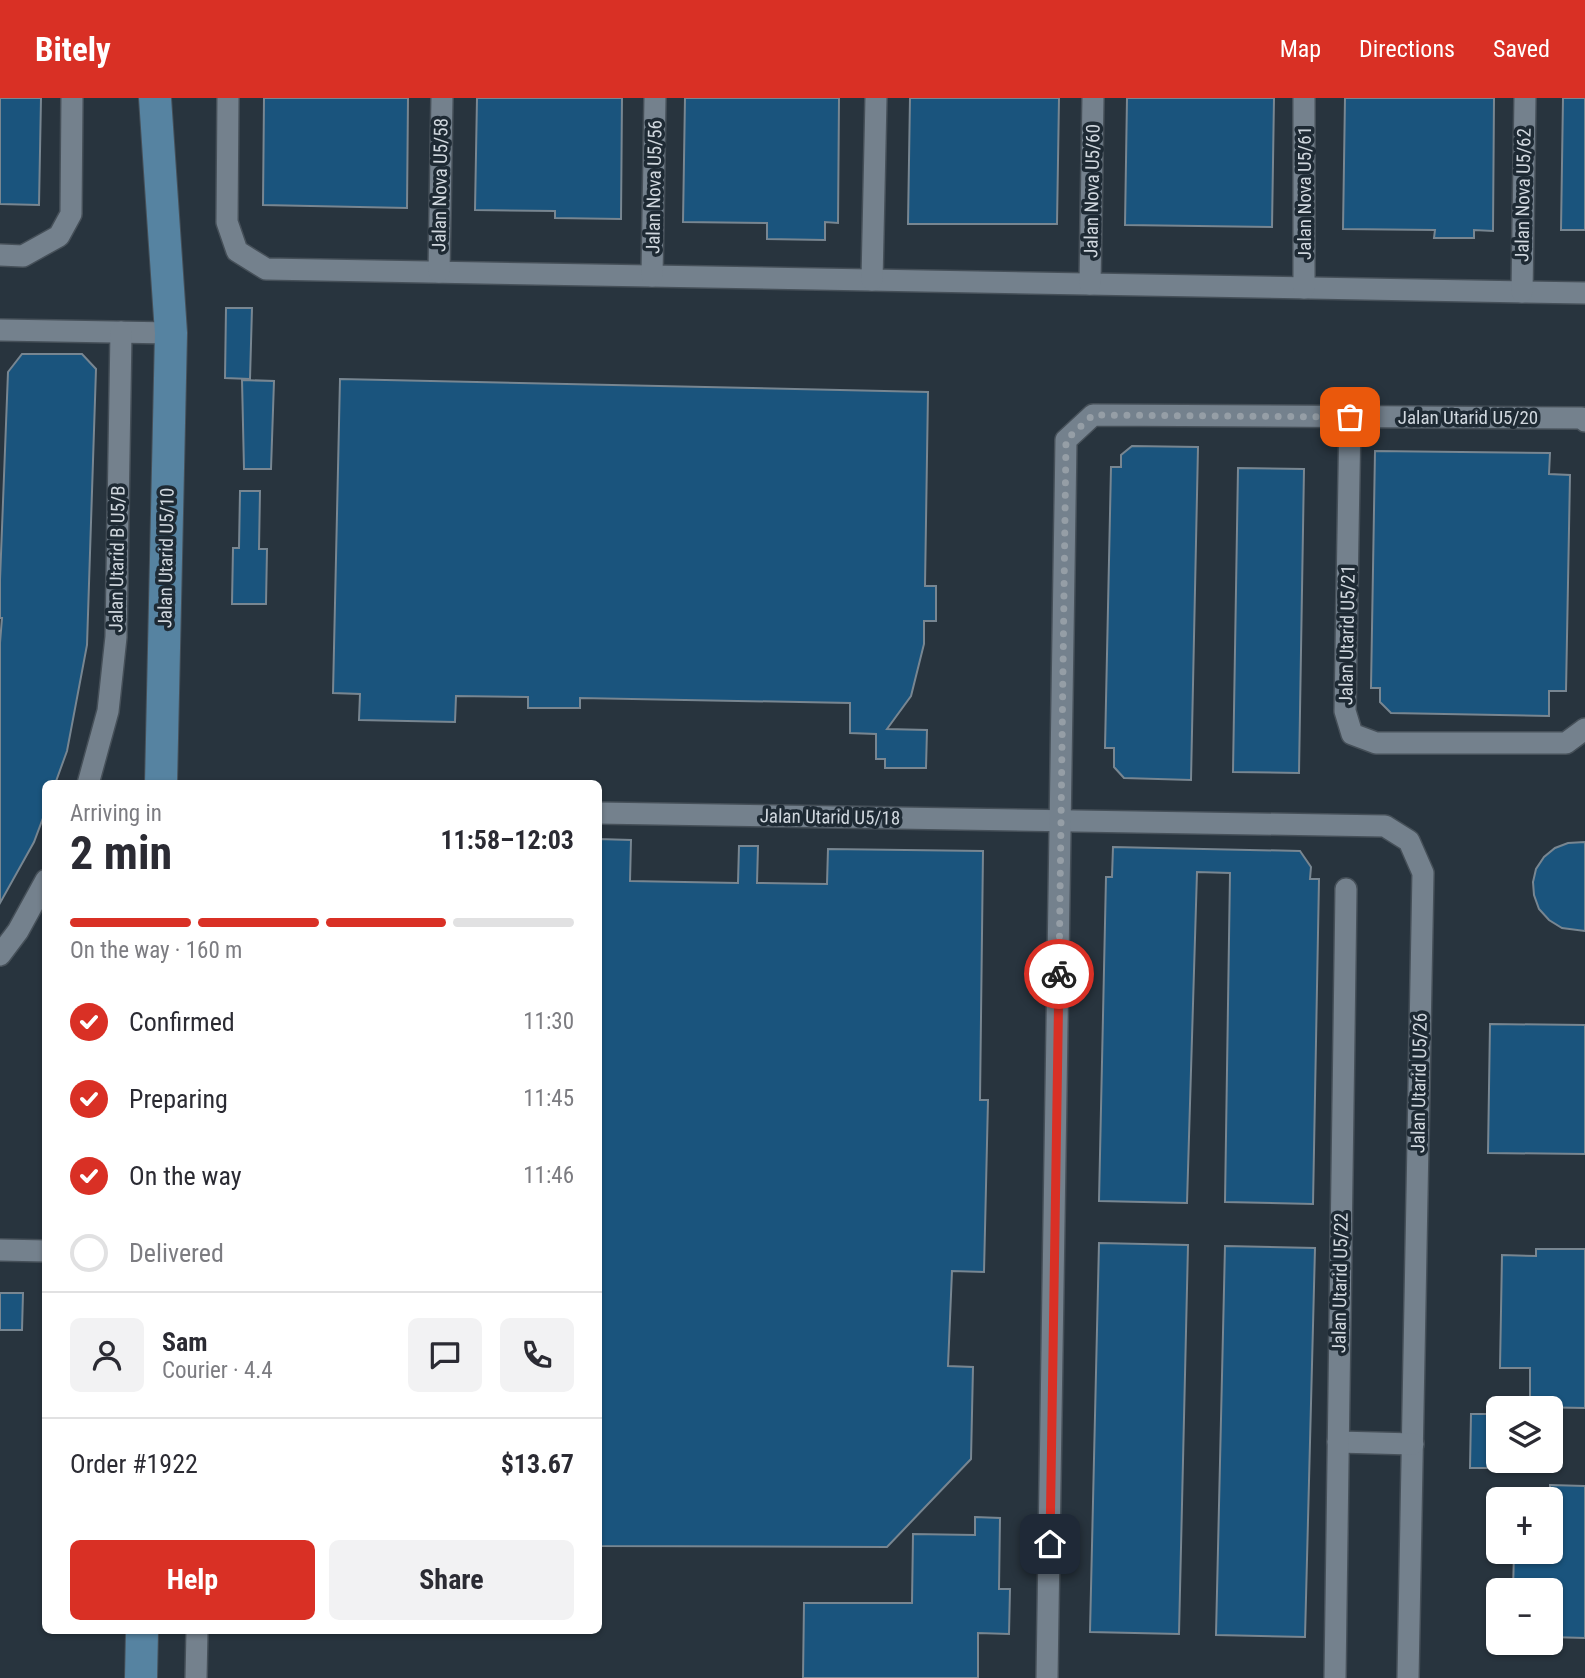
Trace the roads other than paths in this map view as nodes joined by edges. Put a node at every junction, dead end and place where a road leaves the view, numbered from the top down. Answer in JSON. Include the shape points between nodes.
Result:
{"nodes":[{"id":1,"x":72,"y":98,"type":"edge"},
{"id":2,"x":155,"y":98,"type":"edge"},
{"id":3,"x":229,"y":98,"type":"edge"},
{"id":4,"x":442,"y":98,"type":"edge"},
{"id":5,"x":655,"y":98,"type":"edge"},
{"id":6,"x":876,"y":98,"type":"edge"},
{"id":7,"x":1094,"y":98,"type":"edge"},
{"id":8,"x":1304,"y":98,"type":"edge"},
{"id":9,"x":1525,"y":98,"type":"edge"},
{"id":10,"x":0,"y":255,"type":"edge"},
{"id":11,"x":439,"y":272,"type":"junction"},
{"id":12,"x":652,"y":276,"type":"junction"},
{"id":13,"x":872,"y":280,"type":"junction"},
{"id":14,"x":1090,"y":284,"type":"junction"},
{"id":15,"x":1304,"y":288,"type":"junction"},
{"id":16,"x":1522,"y":292,"type":"junction"},
{"id":17,"x":1585,"y":293,"type":"edge"},
{"id":18,"x":0,"y":330,"type":"edge"},
{"id":19,"x":121,"y":332,"type":"junction"},
{"id":20,"x":171,"y":333,"type":"junction"},
{"id":21,"x":1350,"y":417,"type":"junction"},
{"id":22,"x":1585,"y":421,"type":"edge"},
{"id":23,"x":1585,"y":729,"type":"edge"},
{"id":24,"x":89,"y":780,"type":"edge"},
{"id":25,"x":161,"y":780,"type":"edge"},
{"id":26,"x":602,"y":813,"type":"edge"},
{"id":27,"x":1062,"y":821,"type":"junction"},
{"id":28,"x":42,"y":887,"type":"edge"},
{"id":29,"x":1346,"y":889,"type":"dead end"},
{"id":30,"x":0,"y":955,"type":"edge"},
{"id":31,"x":0,"y":1250,"type":"edge"},
{"id":32,"x":42,"y":1251,"type":"edge"},
{"id":33,"x":1338,"y":1442,"type":"junction"},
{"id":34,"x":1413,"y":1444,"type":"junction"},
{"id":35,"x":142,"y":1634,"type":"edge"},
{"id":36,"x":197,"y":1634,"type":"edge"},
{"id":37,"x":141,"y":1678,"type":"edge"},
{"id":38,"x":196,"y":1678,"type":"edge"},
{"id":39,"x":1047,"y":1678,"type":"edge"},
{"id":40,"x":1335,"y":1678,"type":"edge"},
{"id":41,"x":1409,"y":1678,"type":"edge"}],
"edges":[{"from":1,"to":10,"type":"street","via":[[71,214],[59,236],[23,256]]},
{"from":2,"to":20,"type":"street","name":"Jalan Utarid U5/10"},
{"from":3,"to":11,"type":"street","via":[[227,222],[237,251],[266,269]]},
{"from":4,"to":11,"type":"street","name":"Jalan Nova U5/58"},
{"from":5,"to":12,"type":"street","name":"Jalan Nova U5/56"},
{"from":6,"to":13,"type":"street"},
{"from":7,"to":14,"type":"street","name":"Jalan Nova U5/60"},
{"from":8,"to":15,"type":"street","name":"Jalan Nova U5/61"},
{"from":9,"to":16,"type":"street","name":"Jalan Nova U5/62"},
{"from":11,"to":12,"type":"street"},
{"from":12,"to":13,"type":"street"},
{"from":13,"to":14,"type":"street"},
{"from":14,"to":15,"type":"street"},
{"from":15,"to":16,"type":"street"},
{"from":16,"to":17,"type":"street"},
{"from":18,"to":19,"type":"street"},
{"from":19,"to":20,"type":"street"},
{"from":19,"to":24,"type":"street","name":"Jalan Utarid B U5/B","via":[[116,638],[108,711]]},
{"from":20,"to":25,"type":"street","name":"Jalan Utarid U5/10"},
{"from":21,"to":22,"type":"street","name":"Jalan Utarid U5/20"},
{"from":21,"to":23,"type":"street","name":"Jalan Utarid U5/21","via":[[1345,711],[1352,734],[1376,743],[1566,743]]},
{"from":21,"to":27,"type":"street","name":"Jalan Utarid U5/20","via":[[1093,415],[1066,440]]},
{"from":26,"to":27,"type":"street","name":"Jalan Utarid U5/18"},
{"from":27,"to":34,"type":"street","name":"Jalan Utarid U5/26","via":[[1385,827],[1409,841],[1423,873]]},
{"from":27,"to":39,"type":"street"},
{"from":28,"to":30,"type":"street"},
{"from":29,"to":33,"type":"street","name":"Jalan Utarid U5/22"},
{"from":31,"to":32,"type":"street"},
{"from":33,"to":34,"type":"street"},
{"from":33,"to":40,"type":"street","name":"Jalan Utarid U5/22"},
{"from":34,"to":41,"type":"street","name":"Jalan Utarid U5/26"},
{"from":35,"to":37,"type":"street"},
{"from":36,"to":38,"type":"street"}]}
